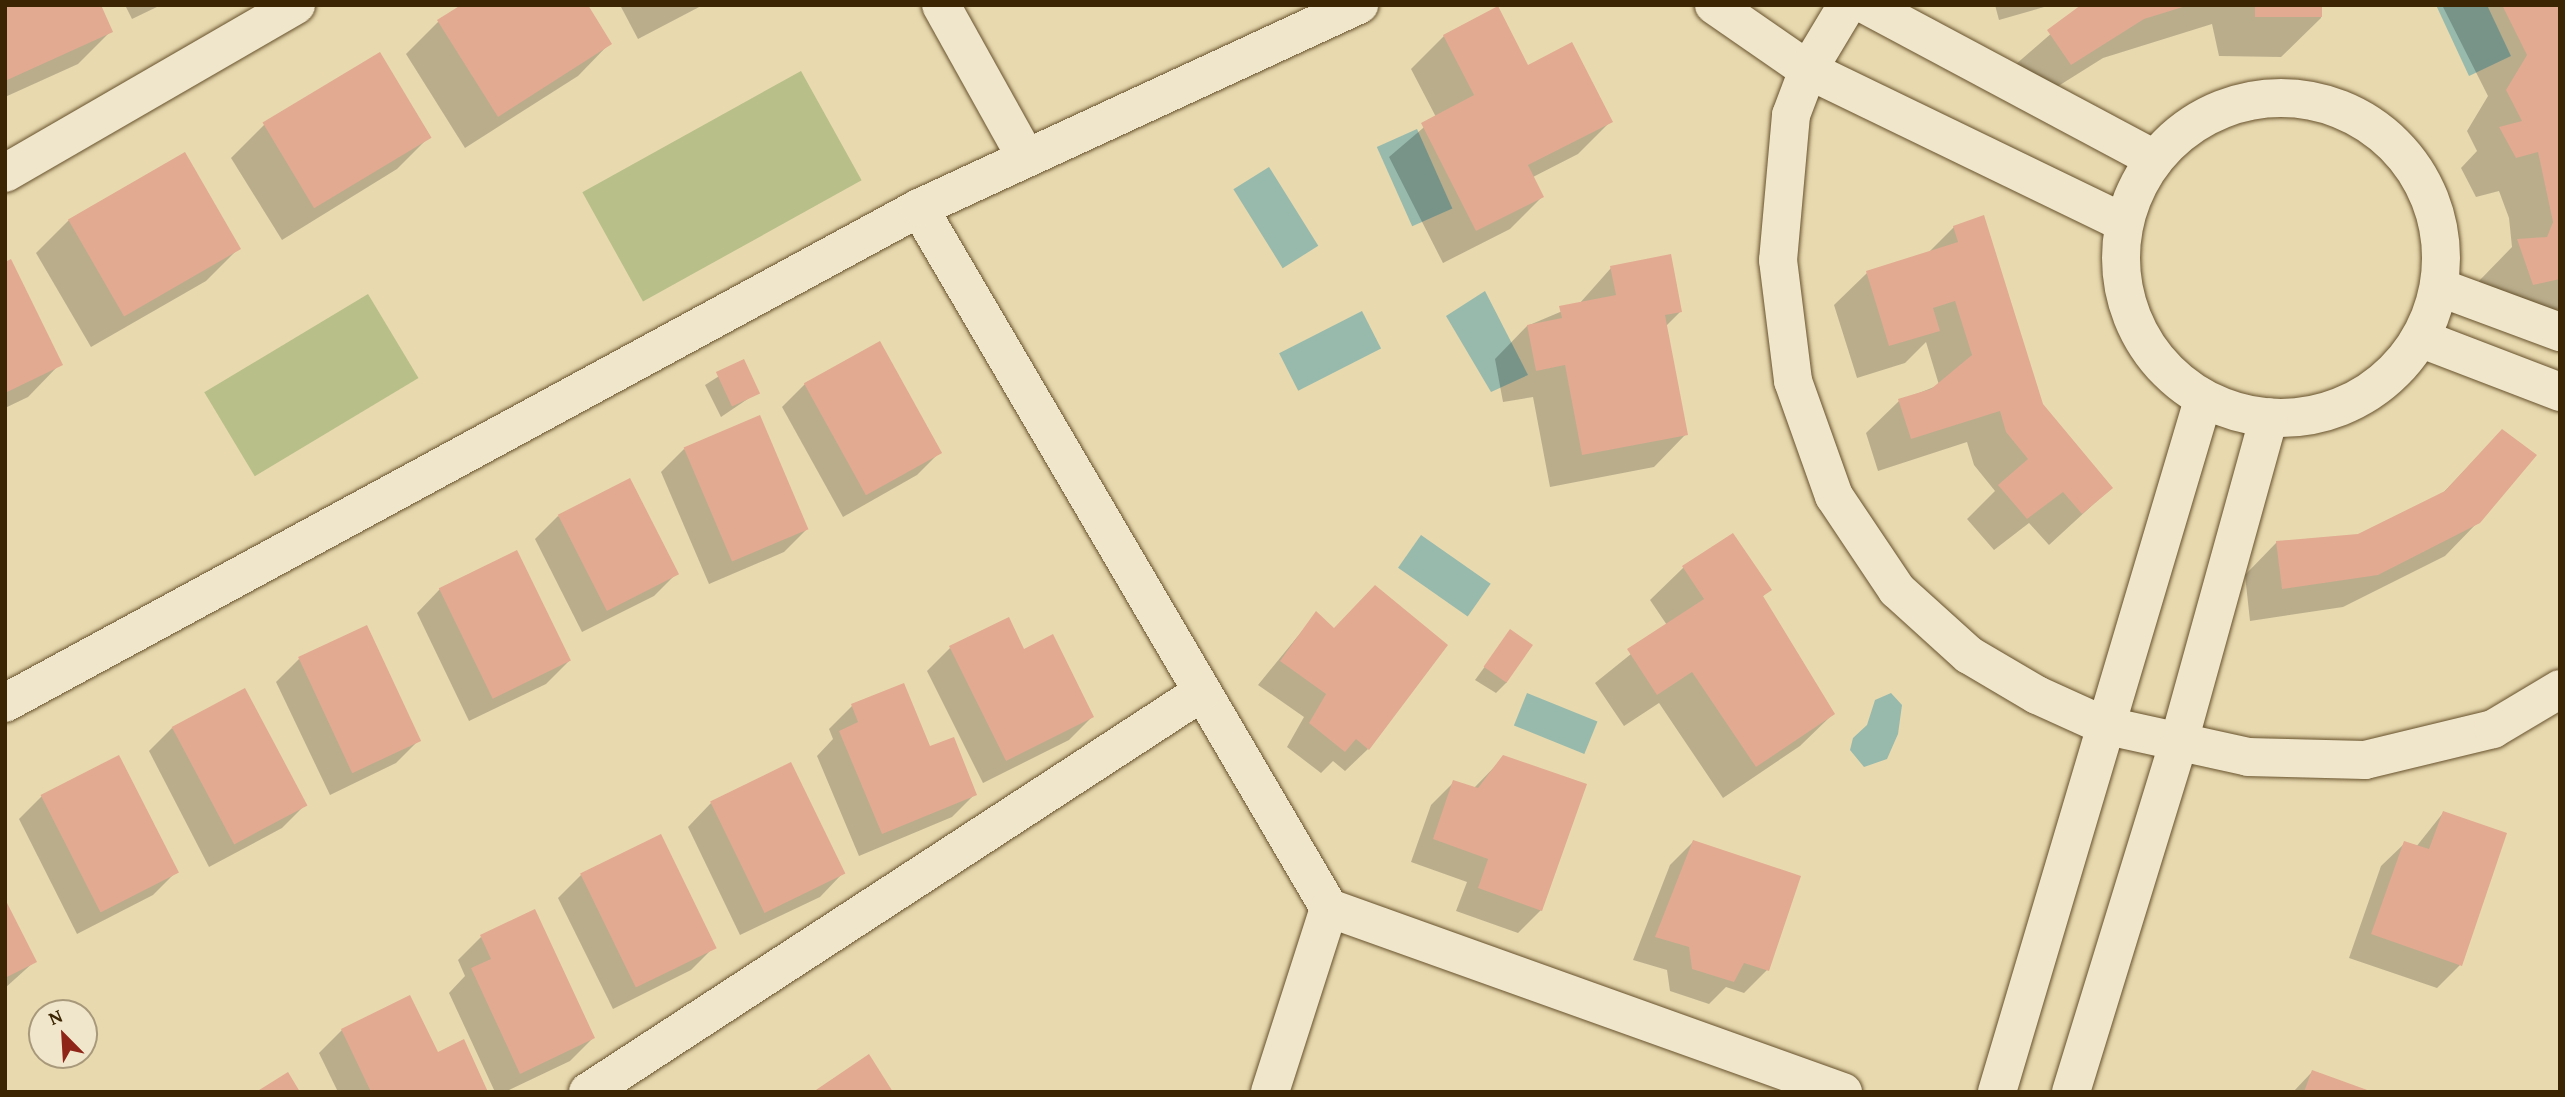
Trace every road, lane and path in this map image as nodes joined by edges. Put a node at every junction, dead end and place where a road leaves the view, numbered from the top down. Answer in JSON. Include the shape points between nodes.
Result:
{"nodes":[{"id":1,"x":296,"y":5,"type":"edge"},
{"id":2,"x":941,"y":5,"type":"edge"},
{"id":3,"x":1359,"y":5,"type":"edge"},
{"id":4,"x":1714,"y":5,"type":"edge"},
{"id":5,"x":1847,"y":5,"type":"edge"},
{"id":6,"x":1866,"y":5,"type":"edge"},
{"id":7,"x":1808,"y":70,"type":"junction"},
{"id":8,"x":1026,"y":158,"type":"junction"},
{"id":9,"x":2155,"y":159,"type":"junction"},
{"id":10,"x":5,"y":173,"type":"edge"},
{"id":11,"x":919,"y":208,"type":"junction"},
{"id":12,"x":2124,"y":223,"type":"junction"},
{"id":13,"x":2441,"y":288,"type":"junction"},
{"id":14,"x":2560,"y":332,"type":"edge"},
{"id":15,"x":2422,"y":339,"type":"junction"},
{"id":16,"x":2560,"y":392,"type":"edge"},
{"id":17,"x":2203,"y":400,"type":"junction"},
{"id":18,"x":2269,"y":417,"type":"junction"},
{"id":19,"x":2560,"y":689,"type":"edge"},
{"id":20,"x":1202,"y":692,"type":"junction"},
{"id":21,"x":5,"y":703,"type":"edge"},
{"id":22,"x":2103,"y":725,"type":"junction"},
{"id":23,"x":2178,"y":745,"type":"junction"},
{"id":24,"x":1329,"y":908,"type":"junction"},
{"id":25,"x":588,"y":1092,"type":"edge"},
{"id":26,"x":1270,"y":1092,"type":"edge"},
{"id":27,"x":1843,"y":1092,"type":"edge"},
{"id":28,"x":1997,"y":1092,"type":"edge"},
{"id":29,"x":2071,"y":1092,"type":"edge"}],
"edges":[{"from":1,"to":10,"type":"street"},
{"from":2,"to":8,"type":"street"},
{"from":3,"to":8,"type":"street"},
{"from":4,"to":7,"type":"street"},
{"from":5,"to":7,"type":"street"},
{"from":6,"to":9,"type":"street"},
{"from":7,"to":12,"type":"street"},
{"from":7,"to":22,"type":"street","via":[[1791,115],[1778,260],[1793,381],[1833,496],[1897,590],[1969,655]]},
{"from":8,"to":11,"type":"street"},
{"from":9,"to":12,"type":"street"},
{"from":9,"to":13,"type":"street","via":[[2194,123],[2244,102],[2297,97],[2348,111],[2393,141],[2426,184],[2442,235]]},
{"from":11,"to":20,"type":"street"},
{"from":11,"to":21,"type":"street"},
{"from":12,"to":17,"type":"street","via":[[2120,274],[2134,324],[2162,368]]},
{"from":13,"to":14,"type":"street"},
{"from":13,"to":15,"type":"street"},
{"from":15,"to":16,"type":"street"},
{"from":15,"to":18,"type":"street","via":[[2387,380],[2341,409]]},
{"from":17,"to":18,"type":"street"},
{"from":17,"to":22,"type":"street"},
{"from":18,"to":23,"type":"street"},
{"from":19,"to":23,"type":"street","via":[[2493,729],[2365,760],[2248,757]]},
{"from":20,"to":24,"type":"street"},
{"from":20,"to":25,"type":"street"},
{"from":22,"to":23,"type":"street"},
{"from":22,"to":28,"type":"street"},
{"from":23,"to":29,"type":"street"},
{"from":24,"to":26,"type":"street"},
{"from":24,"to":27,"type":"street"}]}
